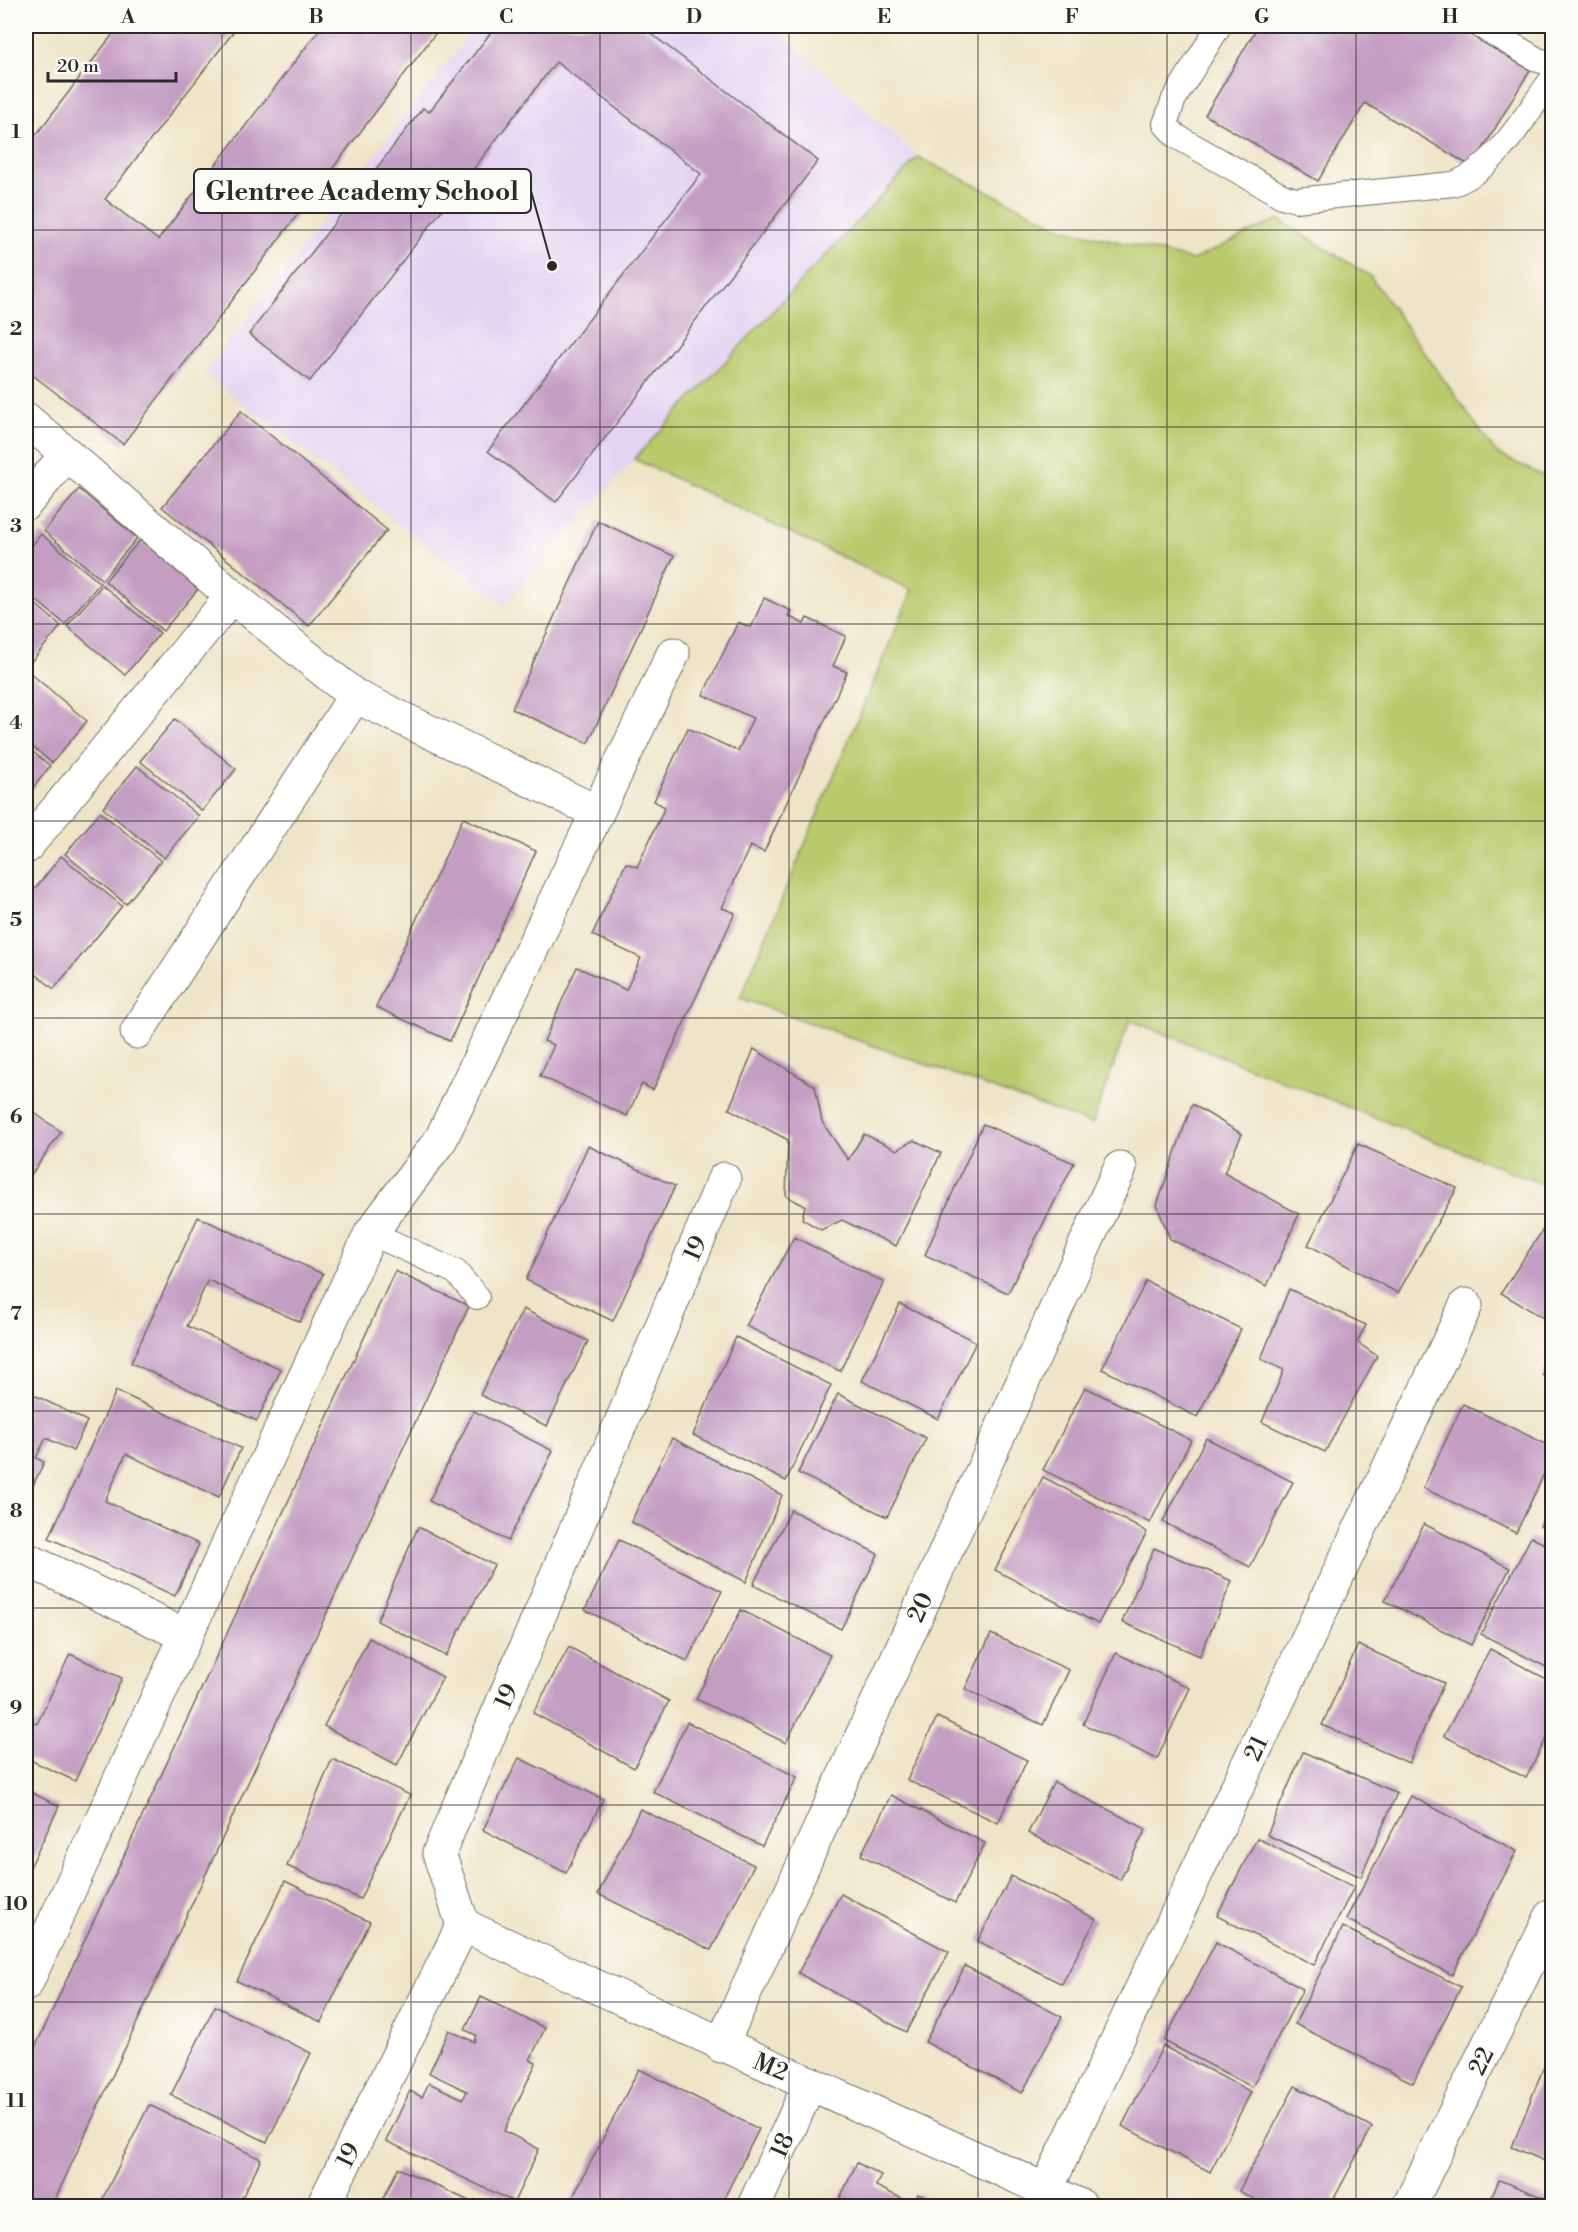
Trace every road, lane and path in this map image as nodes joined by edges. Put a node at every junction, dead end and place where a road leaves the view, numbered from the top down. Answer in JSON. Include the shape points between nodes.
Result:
{"nodes":[{"id":1,"x":1219,"y":26,"type":"edge"},
{"id":2,"x":1480,"y":26,"type":"edge"},
{"id":3,"x":1552,"y":64,"type":"edge"},
{"id":4,"x":1552,"y":79,"type":"edge"},
{"id":5,"x":26,"y":419,"type":"edge"},
{"id":6,"x":67,"y":454,"type":"junction"},
{"id":7,"x":26,"y":503,"type":"edge"},
{"id":8,"x":232,"y":596,"type":"junction"},
{"id":9,"x":673,"y":654,"type":"dead end"},
{"id":10,"x":355,"y":696,"type":"junction"},
{"id":11,"x":597,"y":812,"type":"junction"},
{"id":12,"x":26,"y":847,"type":"edge"},
{"id":13,"x":137,"y":1032,"type":"dead end"},
{"id":14,"x":1120,"y":1168,"type":"dead end"},
{"id":15,"x":724,"y":1179,"type":"dead end"},
{"id":16,"x":371,"y":1233,"type":"junction"},
{"id":17,"x":477,"y":1297,"type":"dead end"},
{"id":18,"x":1466,"y":1305,"type":"dead end"},
{"id":19,"x":26,"y":1559,"type":"edge"},
{"id":20,"x":186,"y":1636,"type":"junction"},
{"id":21,"x":1552,"y":1915,"type":"edge"},
{"id":22,"x":463,"y":1925,"type":"junction"},
{"id":23,"x":27,"y":1976,"type":"edge"},
{"id":24,"x":721,"y":2046,"type":"junction"},
{"id":25,"x":810,"y":2083,"type":"junction"},
{"id":26,"x":1046,"y":2190,"type":"junction"},
{"id":27,"x":323,"y":2206,"type":"edge"},
{"id":28,"x":754,"y":2206,"type":"edge"},
{"id":29,"x":1081,"y":2206,"type":"edge"},
{"id":30,"x":1408,"y":2206,"type":"edge"}],
"edges":[{"from":1,"to":4,"type":"lane","via":[[1174,99],[1165,124],[1185,142],[1296,200],[1453,184],[1468,179],[1484,168]]},
{"from":2,"to":3,"type":"lane"},
{"from":5,"to":6,"type":"street"},
{"from":6,"to":7,"type":"street"},
{"from":6,"to":8,"type":"street"},
{"from":8,"to":10,"type":"street"},
{"from":8,"to":12,"type":"street"},
{"from":9,"to":11,"type":"street"},
{"from":10,"to":11,"type":"street"},
{"from":10,"to":13,"type":"street"},
{"from":11,"to":16,"type":"street","via":[[441,1139]]},
{"from":14,"to":24,"type":"street","name":"20"},
{"from":15,"to":22,"type":"street","name":"19","via":[[439,1853]]},
{"from":16,"to":17,"type":"lane","via":[[456,1272]]},
{"from":16,"to":20,"type":"street"},
{"from":18,"to":26,"type":"street","name":"21"},
{"from":19,"to":20,"type":"street"},
{"from":20,"to":23,"type":"street"},
{"from":21,"to":30,"type":"street","name":"22"},
{"from":22,"to":24,"type":"street","name":"M2"},
{"from":22,"to":27,"type":"street","name":"19"},
{"from":24,"to":25,"type":"street","name":"M2"},
{"from":25,"to":26,"type":"street","name":"M2"},
{"from":25,"to":28,"type":"street","name":"18"},
{"from":26,"to":29,"type":"street","name":"M2"}]}
